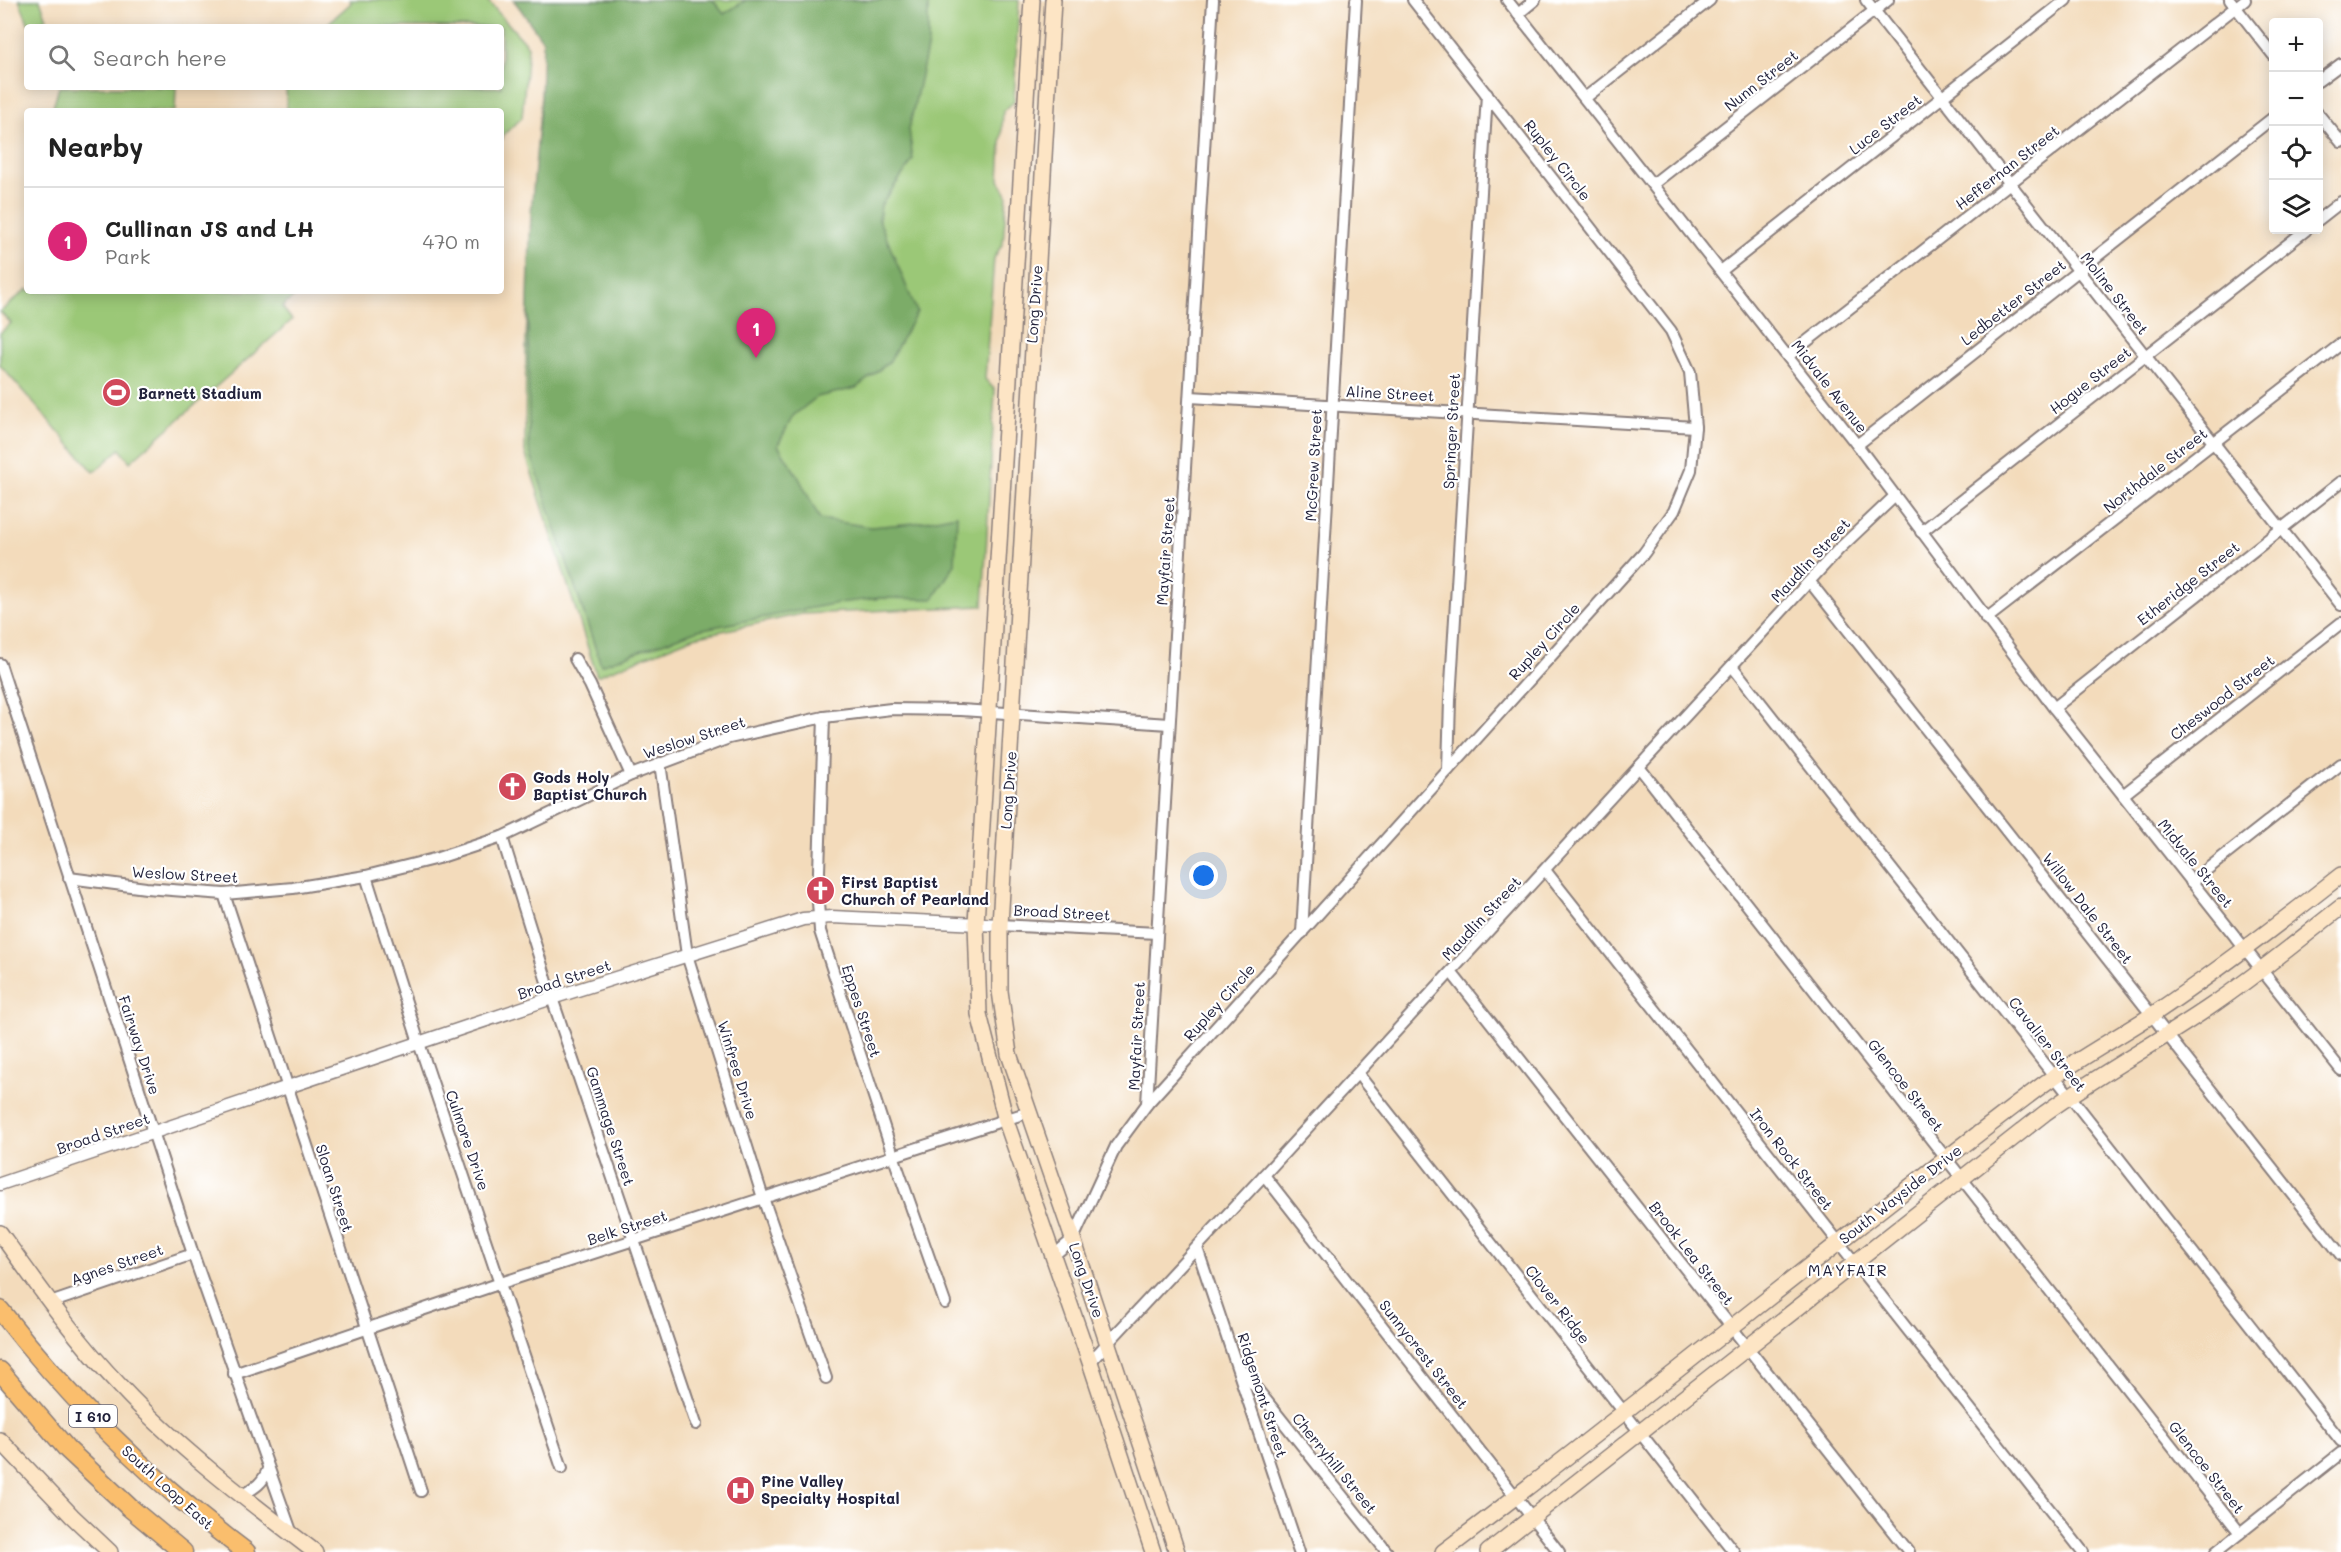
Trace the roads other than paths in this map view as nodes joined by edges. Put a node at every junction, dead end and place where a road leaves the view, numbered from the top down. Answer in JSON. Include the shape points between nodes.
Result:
{"nodes":[{"id":1,"x":1032,"y":0,"type":"edge"},
{"id":2,"x":1053,"y":0,"type":"edge"},
{"id":3,"x":1213,"y":0,"type":"edge"},
{"id":4,"x":1356,"y":0,"type":"edge"},
{"id":5,"x":1413,"y":0,"type":"edge"},
{"id":6,"x":1507,"y":0,"type":"edge"},
{"id":7,"x":1535,"y":0,"type":"edge"},
{"id":8,"x":1710,"y":0,"type":"edge"},
{"id":9,"x":1866,"y":0,"type":"edge"},
{"id":10,"x":1888,"y":0,"type":"edge"},
{"id":11,"x":2066,"y":0,"type":"edge"},
{"id":12,"x":2237,"y":2,"type":"edge"},
{"id":13,"x":1874,"y":11,"type":"junction"},
{"id":14,"x":1518,"y":14,"type":"junction"},
{"id":15,"x":2269,"y":49,"type":"edge"},
{"id":16,"x":2341,"y":64,"type":"edge"},
{"id":17,"x":2323,"y":78,"type":"edge"},
{"id":18,"x":1047,"y":93,"type":"junction"},
{"id":19,"x":1026,"y":94,"type":"junction"},
{"id":20,"x":1487,"y":94,"type":"junction"},
{"id":21,"x":1585,"y":98,"type":"junction"},
{"id":22,"x":1943,"y":98,"type":"junction"},
{"id":23,"x":2323,"y":119,"type":"edge"},
{"id":24,"x":2269,"y":121,"type":"edge"},
{"id":25,"x":2341,"y":142,"type":"edge"},
{"id":26,"x":1653,"y":184,"type":"junction"},
{"id":27,"x":2010,"y":184,"type":"junction"},
{"id":28,"x":2341,"y":202,"type":"edge"},
{"id":29,"x":2323,"y":217,"type":"edge"},
{"id":30,"x":1018,"y":223,"type":"junction"},
{"id":31,"x":1039,"y":226,"type":"junction"},
{"id":32,"x":2301,"y":234,"type":"edge"},
{"id":33,"x":2078,"y":270,"type":"junction"},
{"id":34,"x":1720,"y":271,"type":"junction"},
{"id":35,"x":2341,"y":344,"type":"edge"},
{"id":36,"x":1011,"y":346,"type":"junction"},
{"id":37,"x":1031,"y":347,"type":"junction"},
{"id":38,"x":1788,"y":356,"type":"junction"},
{"id":39,"x":2145,"y":356,"type":"junction"},
{"id":40,"x":1190,"y":397,"type":"junction"},
{"id":41,"x":1332,"y":405,"type":"junction"},
{"id":42,"x":1468,"y":412,"type":"junction"},
{"id":43,"x":1695,"y":427,"type":"junction"},
{"id":44,"x":2214,"y":444,"type":"junction"},
{"id":45,"x":1857,"y":445,"type":"junction"},
{"id":46,"x":1004,"y":481,"type":"junction"},
{"id":47,"x":2341,"y":482,"type":"edge"},
{"id":48,"x":1024,"y":483,"type":"junction"},
{"id":49,"x":1894,"y":496,"type":"junction"},
{"id":50,"x":2281,"y":528,"type":"junction"},
{"id":51,"x":1921,"y":532,"type":"junction"},
{"id":52,"x":1810,"y":582,"type":"junction"},
{"id":53,"x":996,"y":603,"type":"junction"},
{"id":54,"x":1018,"y":604,"type":"junction"},
{"id":55,"x":2341,"y":605,"type":"edge"},
{"id":56,"x":1986,"y":619,"type":"junction"},
{"id":57,"x":2341,"y":623,"type":"edge"},
{"id":58,"x":575,"y":659,"type":"dead end"},
{"id":59,"x":0,"y":664,"type":"edge"},
{"id":60,"x":1732,"y":666,"type":"junction"},
{"id":61,"x":2054,"y":708,"type":"junction"},
{"id":62,"x":990,"y":712,"type":"junction"},
{"id":63,"x":1012,"y":712,"type":"junction"},
{"id":64,"x":824,"y":717,"type":"junction"},
{"id":65,"x":1169,"y":724,"type":"junction"},
{"id":66,"x":660,"y":763,"type":"junction"},
{"id":67,"x":2341,"y":764,"type":"edge"},
{"id":68,"x":1640,"y":768,"type":"junction"},
{"id":69,"x":1448,"y":770,"type":"junction"},
{"id":70,"x":631,"y":775,"type":"junction"},
{"id":71,"x":2122,"y":795,"type":"junction"},
{"id":72,"x":983,"y":824,"type":"junction"},
{"id":73,"x":1006,"y":827,"type":"junction"},
{"id":74,"x":502,"y":837,"type":"junction"},
{"id":75,"x":1545,"y":870,"type":"junction"},
{"id":76,"x":2341,"y":875,"type":"edge"},
{"id":77,"x":366,"y":876,"type":"junction"},
{"id":78,"x":69,"y":878,"type":"junction"},
{"id":79,"x":2191,"y":882,"type":"junction"},
{"id":80,"x":224,"y":894,"type":"junction"},
{"id":81,"x":2341,"y":907,"type":"edge"},
{"id":82,"x":818,"y":918,"type":"junction"},
{"id":83,"x":976,"y":923,"type":"junction"},
{"id":84,"x":1000,"y":925,"type":"junction"},
{"id":85,"x":1157,"y":933,"type":"junction"},
{"id":86,"x":1302,"y":933,"type":"junction"},
{"id":87,"x":2246,"y":950,"type":"junction"},
{"id":88,"x":687,"y":955,"type":"junction"},
{"id":89,"x":2262,"y":970,"type":"junction"},
{"id":90,"x":1451,"y":972,"type":"junction"},
{"id":91,"x":552,"y":998,"type":"junction"},
{"id":92,"x":2153,"y":1014,"type":"junction"},
{"id":93,"x":2168,"y":1033,"type":"junction"},
{"id":94,"x":419,"y":1043,"type":"junction"},
{"id":95,"x":2341,"y":1070,"type":"edge"},
{"id":96,"x":1358,"y":1074,"type":"junction"},
{"id":97,"x":2054,"y":1076,"type":"junction"},
{"id":98,"x":286,"y":1088,"type":"junction"},
{"id":99,"x":2070,"y":1095,"type":"junction"},
{"id":100,"x":1147,"y":1104,"type":"junction"},
{"id":101,"x":1029,"y":1112,"type":"junction"},
{"id":102,"x":1006,"y":1121,"type":"junction"},
{"id":103,"x":153,"y":1132,"type":"junction"},
{"id":104,"x":894,"y":1158,"type":"junction"},
{"id":105,"x":1945,"y":1159,"type":"junction"},
{"id":106,"x":1264,"y":1176,"type":"junction"},
{"id":107,"x":1960,"y":1179,"type":"junction"},
{"id":108,"x":0,"y":1184,"type":"edge"},
{"id":109,"x":763,"y":1198,"type":"junction"},
{"id":110,"x":0,"y":1233,"type":"edge"},
{"id":111,"x":1073,"y":1239,"type":"junction"},
{"id":112,"x":633,"y":1241,"type":"junction"},
{"id":113,"x":1838,"y":1241,"type":"junction"},
{"id":114,"x":1197,"y":1248,"type":"junction"},
{"id":115,"x":193,"y":1254,"type":"junction"},
{"id":116,"x":2341,"y":1255,"type":"edge"},
{"id":117,"x":1053,"y":1257,"type":"junction"},
{"id":118,"x":1855,"y":1263,"type":"junction"},
{"id":119,"x":501,"y":1283,"type":"junction"},
{"id":120,"x":50,"y":1303,"type":"junction"},
{"id":121,"x":945,"y":1303,"type":"dead end"},
{"id":122,"x":0,"y":1310,"type":"edge"},
{"id":123,"x":1731,"y":1327,"type":"junction"},
{"id":124,"x":367,"y":1330,"type":"junction"},
{"id":125,"x":1108,"y":1343,"type":"junction"},
{"id":126,"x":1748,"y":1348,"type":"junction"},
{"id":127,"x":1090,"y":1362,"type":"junction"},
{"id":128,"x":1237,"y":1364,"type":"junction"},
{"id":129,"x":0,"y":1371,"type":"edge"},
{"id":130,"x":234,"y":1374,"type":"junction"},
{"id":131,"x":826,"y":1378,"type":"dead end"},
{"id":132,"x":1624,"y":1412,"type":"junction"},
{"id":133,"x":696,"y":1424,"type":"dead end"},
{"id":134,"x":1640,"y":1433,"type":"junction"},
{"id":135,"x":0,"y":1440,"type":"edge"},
{"id":136,"x":2341,"y":1441,"type":"edge"},
{"id":137,"x":2341,"y":1453,"type":"edge"},
{"id":138,"x":1146,"y":1458,"type":"junction"},
{"id":139,"x":1124,"y":1464,"type":"junction"},
{"id":140,"x":562,"y":1468,"type":"dead end"},
{"id":141,"x":268,"y":1469,"type":"junction"},
{"id":142,"x":421,"y":1491,"type":"dead end"},
{"id":143,"x":242,"y":1495,"type":"junction"},
{"id":144,"x":1516,"y":1497,"type":"junction"},
{"id":145,"x":1532,"y":1518,"type":"junction"},
{"id":146,"x":2240,"y":1533,"type":"junction"},
{"id":147,"x":292,"y":1534,"type":"junction"},
{"id":148,"x":110,"y":1552,"type":"edge"},
{"id":149,"x":183,"y":1552,"type":"edge"},
{"id":150,"x":246,"y":1552,"type":"edge"},
{"id":151,"x":315,"y":1552,"type":"edge"},
{"id":152,"x":1153,"y":1552,"type":"edge"},
{"id":153,"x":1177,"y":1552,"type":"edge"},
{"id":154,"x":1299,"y":1552,"type":"edge"},
{"id":155,"x":1387,"y":1552,"type":"edge"},
{"id":156,"x":1443,"y":1552,"type":"edge"},
{"id":157,"x":1488,"y":1552,"type":"edge"},
{"id":158,"x":1559,"y":1552,"type":"edge"},
{"id":159,"x":1734,"y":1552,"type":"edge"},
{"id":160,"x":1909,"y":1552,"type":"edge"},
{"id":161,"x":2083,"y":1552,"type":"edge"},
{"id":162,"x":2216,"y":1552,"type":"edge"}],
"edges":[{"from":1,"to":19,"type":"main road","name":"Long Drive"},
{"from":2,"to":18,"type":"main road","name":"Long Drive"},
{"from":3,"to":40,"type":"street","name":"Mayfair Street"},
{"from":4,"to":41,"type":"street","name":"McGrew Street"},
{"from":5,"to":20,"type":"street","name":"Rupley Circle"},
{"from":6,"to":14,"type":"street","name":"Midvale Avenue"},
{"from":7,"to":14,"type":"street"},
{"from":8,"to":21,"type":"street"},
{"from":9,"to":13,"type":"street","name":"Moline Street"},
{"from":10,"to":13,"type":"street","name":"Nunn Street"},
{"from":11,"to":22,"type":"street","name":"Luce Street"},
{"from":12,"to":15,"type":"street"},
{"from":12,"to":27,"type":"street","name":"Heffernan Street"},
{"from":13,"to":22,"type":"street","name":"Moline Street"},
{"from":13,"to":26,"type":"street","name":"Nunn Street"},
{"from":14,"to":21,"type":"street","name":"Midvale Avenue"},
{"from":16,"to":17,"type":"street"},
{"from":18,"to":19,"type":"main road"},
{"from":18,"to":31,"type":"main road","name":"Long Drive"},
{"from":19,"to":30,"type":"main road","name":"Long Drive"},
{"from":20,"to":42,"type":"street","name":"Springer Street"},
{"from":20,"to":43,"type":"street","name":"Rupley Circle","via":[[1671,331],[1690,372]]},
{"from":21,"to":26,"type":"street","name":"Midvale Avenue"},
{"from":22,"to":27,"type":"street","name":"Moline Street"},
{"from":22,"to":34,"type":"street","name":"Luce Street"},
{"from":23,"to":25,"type":"street"},
{"from":24,"to":33,"type":"street","name":"Ledbetter Street"},
{"from":26,"to":34,"type":"street","name":"Midvale Avenue"},
{"from":27,"to":33,"type":"street","name":"Moline Street"},
{"from":27,"to":38,"type":"street","name":"Heffernan Street"},
{"from":28,"to":29,"type":"street"},
{"from":30,"to":31,"type":"main road"},
{"from":30,"to":36,"type":"main road","name":"Long Drive"},
{"from":31,"to":37,"type":"main road","name":"Long Drive"},
{"from":32,"to":39,"type":"street","name":"Hogue Street"},
{"from":33,"to":39,"type":"street","name":"Moline Street"},
{"from":33,"to":45,"type":"street","name":"Ledbetter Street"},
{"from":34,"to":38,"type":"street","name":"Midvale Avenue"},
{"from":35,"to":44,"type":"street","name":"Northdale Street"},
{"from":36,"to":37,"type":"main road"},
{"from":36,"to":46,"type":"main road","name":"Long Drive"},
{"from":37,"to":48,"type":"main road","name":"Long Drive"},
{"from":38,"to":45,"type":"street","name":"Midvale Avenue"},
{"from":39,"to":44,"type":"street","name":"Moline Street"},
{"from":39,"to":51,"type":"street","name":"Hogue Street"},
{"from":40,"to":41,"type":"street","name":"Aline Street"},
{"from":40,"to":65,"type":"street","name":"Mayfair Street"},
{"from":41,"to":42,"type":"street","name":"Aline Street"},
{"from":41,"to":86,"type":"street","name":"McGrew Street"},
{"from":42,"to":43,"type":"street","name":"Aline Street"},
{"from":42,"to":69,"type":"street","name":"Springer Street"},
{"from":43,"to":69,"type":"street","name":"Rupley Circle","via":[[1690,470],[1674,511],[1644,553]]},
{"from":44,"to":50,"type":"street","name":"Moline Street"},
{"from":44,"to":56,"type":"street","name":"Northdale Street"},
{"from":45,"to":49,"type":"street","name":"Midvale Avenue"},
{"from":46,"to":48,"type":"main road"},
{"from":46,"to":53,"type":"main road","name":"Long Drive"},
{"from":47,"to":50,"type":"street","name":"Etheridge Street"},
{"from":48,"to":54,"type":"main road","name":"Long Drive"},
{"from":49,"to":51,"type":"street","name":"Midvale Avenue"},
{"from":49,"to":52,"type":"street","name":"Maudlin Street"},
{"from":50,"to":55,"type":"street","name":"Moline Street"},
{"from":50,"to":61,"type":"street","name":"Etheridge Street"},
{"from":51,"to":56,"type":"street","name":"Midvale Avenue"},
{"from":52,"to":60,"type":"street","name":"Maudlin Street"},
{"from":52,"to":92,"type":"street","name":"Willow Dale Street"},
{"from":53,"to":54,"type":"main road"},
{"from":53,"to":62,"type":"main road","name":"Long Drive"},
{"from":54,"to":63,"type":"main road","name":"Long Drive"},
{"from":56,"to":61,"type":"street","name":"Midvale Avenue"},
{"from":57,"to":71,"type":"street","name":"Cheswood Street"},
{"from":58,"to":70,"type":"street"},
{"from":59,"to":78,"type":"street","name":"Fairway Drive"},
{"from":60,"to":68,"type":"street","name":"Maudlin Street"},
{"from":60,"to":97,"type":"street","name":"Cavalier Street"},
{"from":61,"to":71,"type":"street","name":"Midvale Avenue"},
{"from":62,"to":63,"type":"street","name":"Weslow Street"},
{"from":62,"to":64,"type":"street","name":"Weslow Street","via":[[891,709]]},
{"from":62,"to":72,"type":"main road","name":"Long Drive"},
{"from":63,"to":65,"type":"street","name":"Weslow Street"},
{"from":63,"to":73,"type":"main road","name":"Long Drive"},
{"from":64,"to":66,"type":"street","name":"Weslow Street","via":[[729,738]]},
{"from":64,"to":82,"type":"street","name":"Eppes Street"},
{"from":65,"to":85,"type":"street","name":"Mayfair Street"},
{"from":66,"to":70,"type":"street","name":"Weslow Street"},
{"from":66,"to":88,"type":"street","name":"Winfree Drive"},
{"from":67,"to":79,"type":"street"},
{"from":68,"to":75,"type":"street","name":"Maudlin Street"},
{"from":68,"to":105,"type":"street","name":"Glencoe Street"},
{"from":69,"to":86,"type":"street","name":"Rupley Circle"},
{"from":70,"to":74,"type":"street","name":"Weslow Street"},
{"from":71,"to":79,"type":"street","name":"Midvale Street"},
{"from":72,"to":73,"type":"main road"},
{"from":72,"to":83,"type":"main road","name":"Long Drive"},
{"from":73,"to":84,"type":"main road","name":"Long Drive"},
{"from":74,"to":77,"type":"street","name":"Weslow Street"},
{"from":74,"to":91,"type":"street","name":"Gammage Street"},
{"from":75,"to":90,"type":"street","name":"Maudlin Street"},
{"from":75,"to":113,"type":"street","name":"Iron Rock Street"},
{"from":76,"to":87,"type":"main road","name":"South Wayside Drive"},
{"from":77,"to":80,"type":"street","name":"Weslow Street"},
{"from":77,"to":94,"type":"street","name":"Culmore Drive"},
{"from":78,"to":80,"type":"street","name":"Weslow Street"},
{"from":78,"to":103,"type":"street","name":"Fairway Drive"},
{"from":79,"to":87,"type":"street","name":"Midvale Street"},
{"from":80,"to":98,"type":"street","name":"Sloan Street"},
{"from":81,"to":89,"type":"main road","name":"South Wayside Drive"},
{"from":82,"to":83,"type":"street","name":"Broad Street"},
{"from":82,"to":88,"type":"street","name":"Broad Street","via":[[803,919]]},
{"from":82,"to":104,"type":"street","name":"Eppes Street"},
{"from":83,"to":84,"type":"street","name":"Broad Street"},
{"from":83,"to":102,"type":"main road","name":"Long Drive","via":[[979,1014]]},
{"from":84,"to":85,"type":"street","name":"Broad Street"},
{"from":84,"to":101,"type":"main road","name":"Long Drive","via":[[1000,991],[1009,1054]]},
{"from":85,"to":100,"type":"street","name":"Mayfair Street"},
{"from":86,"to":100,"type":"street","name":"Rupley Circle"},
{"from":87,"to":89,"type":"street"},
{"from":87,"to":92,"type":"main road","name":"South Wayside Drive"},
{"from":88,"to":91,"type":"street","name":"Broad Street"},
{"from":88,"to":109,"type":"street","name":"Winfree Drive"},
{"from":89,"to":93,"type":"main road","name":"South Wayside Drive"},
{"from":89,"to":95,"type":"street"},
{"from":90,"to":96,"type":"street","name":"Maudlin Street"},
{"from":90,"to":123,"type":"street","name":"Brook Lea Street"},
{"from":91,"to":94,"type":"street","name":"Broad Street"},
{"from":91,"to":112,"type":"street","name":"Gammage Street"},
{"from":92,"to":93,"type":"street","name":"Willow Dale Street"},
{"from":92,"to":97,"type":"main road","name":"South Wayside Drive"},
{"from":93,"to":99,"type":"main road","name":"South Wayside Drive"},
{"from":93,"to":116,"type":"street","name":"Willow Dale Street"},
{"from":94,"to":98,"type":"street","name":"Broad Street"},
{"from":94,"to":119,"type":"street","name":"Culmore Drive"},
{"from":96,"to":106,"type":"street","name":"Maudlin Street"},
{"from":96,"to":132,"type":"street","name":"Clover Ridge"},
{"from":97,"to":99,"type":"street","name":"Cavalier Street"},
{"from":97,"to":105,"type":"main road","name":"South Wayside Drive"},
{"from":98,"to":103,"type":"street","name":"Broad Street"},
{"from":98,"to":124,"type":"street","name":"Sloan Street"},
{"from":99,"to":107,"type":"main road","name":"South Wayside Drive"},
{"from":99,"to":136,"type":"street","name":"Cavalier Street"},
{"from":100,"to":111,"type":"street","name":"Rupley Circle","via":[[1116,1146]]},
{"from":101,"to":102,"type":"street","name":"Belk Street"},
{"from":101,"to":111,"type":"main road","name":"Long Drive"},
{"from":102,"to":104,"type":"street","name":"Belk Street"},
{"from":102,"to":117,"type":"main road","name":"Long Drive"},
{"from":103,"to":108,"type":"street","name":"Broad Street"},
{"from":103,"to":115,"type":"street","name":"Fairway Drive"},
{"from":104,"to":109,"type":"street","name":"Belk Street"},
{"from":104,"to":121,"type":"street","name":"Eppes Street"},
{"from":105,"to":107,"type":"street","name":"Glencoe Street"},
{"from":105,"to":113,"type":"main road","name":"South Wayside Drive"},
{"from":106,"to":114,"type":"street","name":"Maudlin Street"},
{"from":106,"to":144,"type":"street","name":"Sunnycrest Street"},
{"from":107,"to":118,"type":"main road","name":"South Wayside Drive"},
{"from":107,"to":146,"type":"street","name":"Glencoe Street"},
{"from":109,"to":112,"type":"street","name":"Belk Street"},
{"from":109,"to":131,"type":"street","name":"Winfree Drive"},
{"from":110,"to":120,"type":"main road"},
{"from":111,"to":117,"type":"street","name":"Rupley Circle"},
{"from":111,"to":125,"type":"main road","name":"Long Drive"},
{"from":112,"to":119,"type":"street","name":"Belk Street"},
{"from":112,"to":133,"type":"street","name":"Gammage Street"},
{"from":113,"to":118,"type":"street","name":"Iron Rock Street"},
{"from":113,"to":123,"type":"main road","name":"South Wayside Drive"},
{"from":114,"to":125,"type":"street","name":"Maudlin Street"},
{"from":114,"to":128,"type":"street","name":"Ridgemont Street"},
{"from":115,"to":120,"type":"street","name":"Agnes Street"},
{"from":115,"to":130,"type":"street","name":"Fairway Drive"},
{"from":117,"to":127,"type":"main road","name":"Long Drive"},
{"from":118,"to":126,"type":"main road","name":"South Wayside Drive"},
{"from":118,"to":161,"type":"street","name":"Iron Rock Street"},
{"from":119,"to":124,"type":"street","name":"Belk Street"},
{"from":119,"to":140,"type":"street","name":"Culmore Drive"},
{"from":120,"to":143,"type":"main road","via":[[120,1386],[173,1438]]},
{"from":122,"to":150,"type":"highway","name":"South Loop East","number":"I 610","via":[[119,1444],[196,1514]]},
{"from":123,"to":126,"type":"street","name":"Brook Lea Street"},
{"from":123,"to":132,"type":"main road","name":"South Wayside Drive"},
{"from":124,"to":130,"type":"street","name":"Belk Street"},
{"from":124,"to":142,"type":"street","name":"Sloan Street"},
{"from":125,"to":127,"type":"street","name":"Maudlin Street"},
{"from":125,"to":138,"type":"main road","name":"Long Drive"},
{"from":126,"to":134,"type":"main road","name":"South Wayside Drive"},
{"from":126,"to":160,"type":"street","name":"Brook Lea Street"},
{"from":127,"to":139,"type":"main road","name":"Long Drive"},
{"from":128,"to":154,"type":"street","name":"Ridgemont Street"},
{"from":128,"to":155,"type":"street","name":"Cherryhill Street"},
{"from":129,"to":149,"type":"highway","number":"I 610","via":[[67,1449]]},
{"from":130,"to":141,"type":"street","name":"Fairway Drive"},
{"from":132,"to":134,"type":"street","name":"Clover Ridge"},
{"from":132,"to":144,"type":"main road","name":"South Wayside Drive"},
{"from":134,"to":145,"type":"main road","name":"South Wayside Drive"},
{"from":134,"to":159,"type":"street","name":"Clover Ridge"},
{"from":135,"to":148,"type":"main road"},
{"from":137,"to":146,"type":"street"},
{"from":138,"to":139,"type":"main road"},
{"from":138,"to":153,"type":"main road","name":"Long Drive"},
{"from":139,"to":152,"type":"main road","name":"Long Drive"},
{"from":141,"to":143,"type":"street","via":[[260,1485]]},
{"from":141,"to":147,"type":"street","name":"Fairway Drive"},
{"from":143,"to":147,"type":"main road"},
{"from":144,"to":145,"type":"street","name":"Sunnycrest Street"},
{"from":144,"to":156,"type":"main road","name":"South Wayside Drive"},
{"from":145,"to":157,"type":"main road","name":"South Wayside Drive"},
{"from":145,"to":158,"type":"street","name":"Sunnycrest Street"},
{"from":146,"to":162,"type":"street"},
{"from":147,"to":151,"type":"main road"}]}
